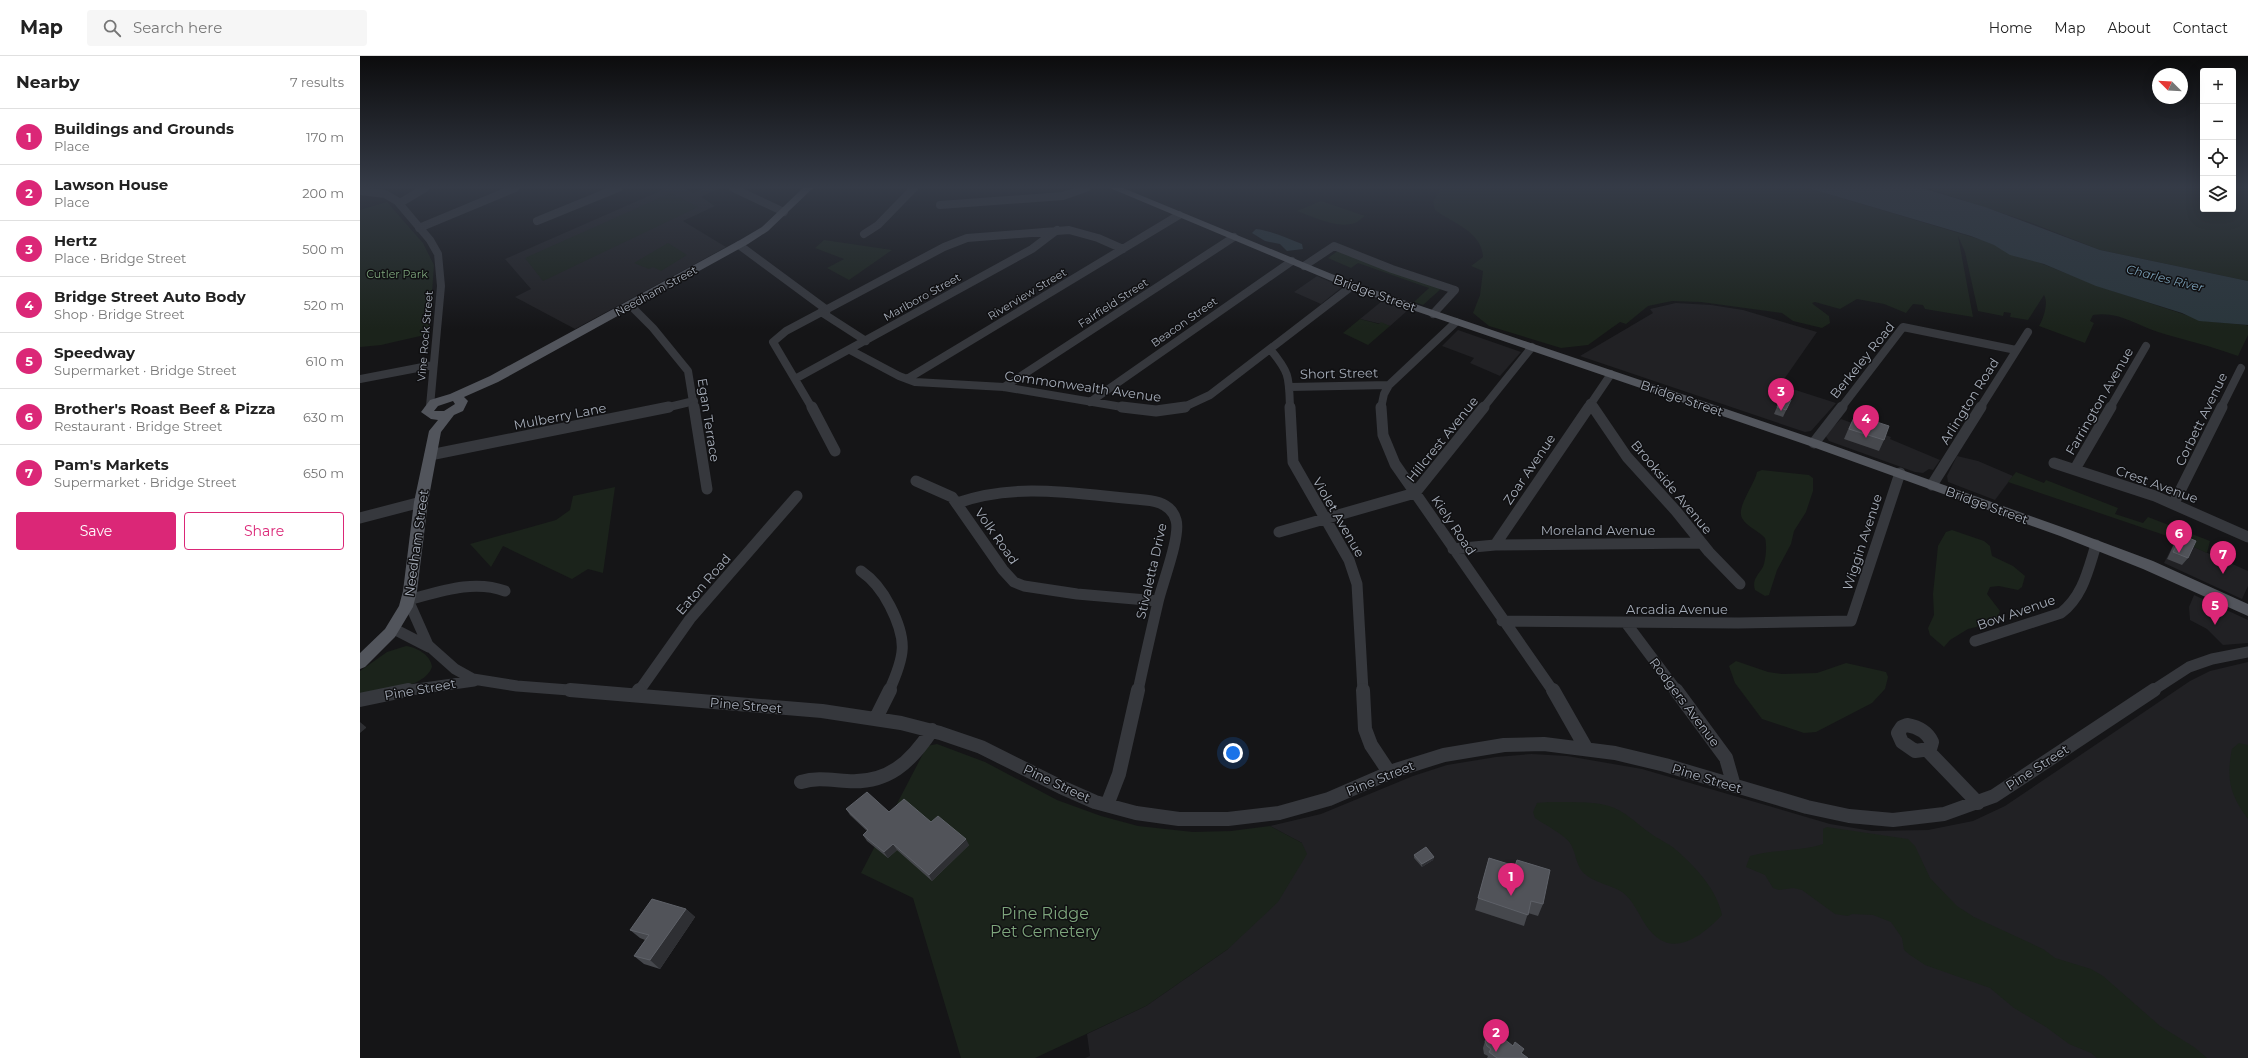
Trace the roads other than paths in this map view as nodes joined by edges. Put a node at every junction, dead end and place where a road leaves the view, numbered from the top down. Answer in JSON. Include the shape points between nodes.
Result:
{"nodes":[{"id":1,"x":424,"y":235,"type":"edge"},
{"id":2,"x":755,"y":235,"type":"edge"},
{"id":3,"x":1006,"y":235,"type":"edge"},
{"id":4,"x":1051,"y":235,"type":"edge"},
{"id":5,"x":1088,"y":235,"type":"edge"},
{"id":6,"x":1145,"y":235,"type":"edge"},
{"id":7,"x":1228,"y":235,"type":"edge"},
{"id":8,"x":1234,"y":237,"type":"junction"},
{"id":9,"x":739,"y":245,"type":"junction"},
{"id":10,"x":1123,"y":248,"type":"junction"},
{"id":11,"x":1292,"y":261,"type":"junction"},
{"id":12,"x":1304,"y":266,"type":"junction"},
{"id":13,"x":1352,"y":286,"type":"junction"},
{"id":14,"x":630,"y":305,"type":"junction"},
{"id":15,"x":824,"y":311,"type":"junction"},
{"id":16,"x":1432,"y":314,"type":"junction"},
{"id":17,"x":1456,"y":322,"type":"junction"},
{"id":18,"x":2028,"y":332,"type":"dead end"},
{"id":19,"x":866,"y":341,"type":"junction"},
{"id":20,"x":2146,"y":346,"type":"dead end"},
{"id":21,"x":1532,"y":347,"type":"junction"},
{"id":22,"x":1270,"y":349,"type":"junction"},
{"id":23,"x":850,"y":350,"type":"junction"},
{"id":24,"x":2016,"y":350,"type":"junction"},
{"id":25,"x":433,"y":365,"type":"junction"},
{"id":26,"x":2241,"y":368,"type":"dead end"},
{"id":27,"x":1611,"y":374,"type":"junction"},
{"id":28,"x":360,"y":379,"type":"edge"},
{"id":29,"x":795,"y":379,"type":"junction"},
{"id":30,"x":907,"y":380,"type":"junction"},
{"id":31,"x":1389,"y":385,"type":"junction"},
{"id":32,"x":1004,"y":387,"type":"junction"},
{"id":33,"x":1290,"y":387,"type":"junction"},
{"id":34,"x":433,"y":392,"type":"junction"},
{"id":35,"x":454,"y":399,"type":"junction"},
{"id":36,"x":694,"y":401,"type":"junction"},
{"id":37,"x":1090,"y":402,"type":"junction"},
{"id":38,"x":1590,"y":404,"type":"junction"},
{"id":39,"x":429,"y":410,"type":"junction"},
{"id":40,"x":450,"y":413,"type":"junction"},
{"id":41,"x":436,"y":431,"type":"junction"},
{"id":42,"x":1814,"y":443,"type":"junction"},
{"id":43,"x":835,"y":451,"type":"dead end"},
{"id":44,"x":430,"y":454,"type":"junction"},
{"id":45,"x":2054,"y":463,"type":"dead end"},
{"id":46,"x":2075,"y":469,"type":"junction"},
{"id":47,"x":1900,"y":473,"type":"junction"},
{"id":48,"x":916,"y":481,"type":"dead end"},
{"id":49,"x":1932,"y":485,"type":"junction"},
{"id":50,"x":707,"y":489,"type":"dead end"},
{"id":51,"x":1415,"y":493,"type":"junction"},
{"id":52,"x":797,"y":496,"type":"dead end"},
{"id":53,"x":421,"y":502,"type":"junction"},
{"id":54,"x":958,"y":503,"type":"junction"},
{"id":55,"x":2174,"y":503,"type":"junction"},
{"id":56,"x":360,"y":518,"type":"edge"},
{"id":57,"x":1326,"y":519,"type":"junction"},
{"id":58,"x":1279,"y":532,"type":"dead end"},
{"id":59,"x":2248,"y":537,"type":"edge"},
{"id":60,"x":1701,"y":543,"type":"junction"},
{"id":61,"x":1495,"y":545,"type":"junction"},
{"id":62,"x":2096,"y":545,"type":"junction"},
{"id":63,"x":1453,"y":549,"type":"junction"},
{"id":64,"x":862,"y":571,"type":"dead end"},
{"id":65,"x":1740,"y":584,"type":"dead end"},
{"id":66,"x":504,"y":591,"type":"dead end"},
{"id":67,"x":408,"y":600,"type":"junction"},
{"id":68,"x":1158,"y":601,"type":"junction"},
{"id":69,"x":2248,"y":610,"type":"edge"},
{"id":70,"x":1502,"y":621,"type":"junction"},
{"id":71,"x":1851,"y":621,"type":"joint"},
{"id":72,"x":1626,"y":623,"type":"junction"},
{"id":73,"x":394,"y":629,"type":"junction"},
{"id":74,"x":1975,"y":641,"type":"dead end"},
{"id":75,"x":431,"y":649,"type":"junction"},
{"id":76,"x":2248,"y":652,"type":"edge"},
{"id":77,"x":360,"y":663,"type":"edge"},
{"id":78,"x":479,"y":681,"type":"junction"},
{"id":79,"x":636,"y":695,"type":"junction"},
{"id":80,"x":360,"y":700,"type":"edge"},
{"id":81,"x":876,"y":718,"type":"junction"},
{"id":82,"x":932,"y":730,"type":"junction"},
{"id":83,"x":1586,"y":748,"type":"junction"},
{"id":84,"x":1928,"y":750,"type":"dead end"},
{"id":85,"x":1389,"y":772,"type":"junction"},
{"id":86,"x":801,"y":782,"type":"dead end"},
{"id":87,"x":1734,"y":786,"type":"junction"},
{"id":88,"x":1978,"y":803,"type":"junction"},
{"id":89,"x":1107,"y":805,"type":"junction"}],
"edges":[{"from":1,"to":25,"type":"street","name":"Vine Rock Street","via":[[438,254],[441,272]]},
{"from":2,"to":9,"type":"main road","name":"Needham Street"},
{"from":3,"to":15,"type":"street","via":[[961,239]]},
{"from":4,"to":19,"type":"street","name":"Marlboro Street","via":[[1032,249]]},
{"from":5,"to":10,"type":"street"},
{"from":6,"to":10,"type":"street","name":"Riverview Street"},
{"from":7,"to":8,"type":"main road","name":"Bridge Street"},
{"from":8,"to":11,"type":"main road","name":"Bridge Street"},
{"from":8,"to":32,"type":"street","name":"Fairfield Street"},
{"from":9,"to":14,"type":"main road","name":"Needham Street"},
{"from":9,"to":15,"type":"street"},
{"from":10,"to":30,"type":"street","name":"Riverview Street"},
{"from":11,"to":12,"type":"main road","name":"Bridge Street"},
{"from":11,"to":37,"type":"street","name":"Beacon Street"},
{"from":12,"to":13,"type":"main road","name":"Bridge Street"},
{"from":12,"to":16,"type":"street","via":[[1334,246],[1455,290]]},
{"from":13,"to":16,"type":"main road","name":"Bridge Street"},
{"from":13,"to":22,"type":"street","name":"Commonwealth Avenue"},
{"from":14,"to":35,"type":"main road","name":"Needham Street"},
{"from":14,"to":36,"type":"street","name":"Egan Terrace","via":[[644,317],[685,366],[690,376]]},
{"from":15,"to":19,"type":"street"},
{"from":15,"to":29,"type":"street","via":[[795,325],[773,342]]},
{"from":16,"to":17,"type":"main road","name":"Bridge Street"},
{"from":17,"to":21,"type":"main road","name":"Bridge Street"},
{"from":17,"to":31,"type":"street","name":"Kiely Road"},
{"from":18,"to":24,"type":"street","name":"Arlington Road"},
{"from":19,"to":23,"type":"street","name":"Marlboro Street"},
{"from":20,"to":46,"type":"street","name":"Farrington Avenue"},
{"from":21,"to":27,"type":"main road","name":"Bridge Street"},
{"from":21,"to":51,"type":"street","name":"Hillcrest Avenue"},
{"from":22,"to":33,"type":"street","name":"Violet Avenue","via":[[1285,367]]},
{"from":22,"to":37,"type":"street","name":"Commonwealth Avenue","via":[[1210,394],[1189,406],[1157,412]]},
{"from":23,"to":29,"type":"street","name":"Marlboro Street"},
{"from":23,"to":30,"type":"street","name":"Commonwealth Avenue"},
{"from":24,"to":42,"type":"street","name":"Berkeley Road","via":[[1903,327]]},
{"from":24,"to":49,"type":"street","name":"Arlington Road"},
{"from":25,"to":28,"type":"street"},
{"from":25,"to":34,"type":"street","name":"Vine Rock Street"},
{"from":26,"to":55,"type":"street","name":"Corbett Avenue"},
{"from":27,"to":38,"type":"street","name":"Zoar Avenue"},
{"from":27,"to":42,"type":"main road","name":"Bridge Street"},
{"from":29,"to":43,"type":"street"},
{"from":30,"to":32,"type":"street","name":"Commonwealth Avenue"},
{"from":31,"to":33,"type":"street","name":"Short Street"},
{"from":31,"to":51,"type":"street","name":"Kiely Road","via":[[1380,405],[1386,446],[1394,464]]},
{"from":32,"to":37,"type":"street","name":"Commonwealth Avenue"},
{"from":33,"to":57,"type":"street","name":"Violet Avenue","via":[[1293,462]]},
{"from":34,"to":35,"type":"street","name":"Vine Rock Street"},
{"from":34,"to":39,"type":"street","name":"Vine Rock Street"},
{"from":35,"to":39,"type":"main road"},
{"from":35,"to":40,"type":"main road","name":"Needham Street"},
{"from":36,"to":44,"type":"street","name":"Mulberry Lane","via":[[626,417]]},
{"from":36,"to":50,"type":"street","name":"Egan Terrace"},
{"from":38,"to":60,"type":"street","name":"Brookside Avenue","via":[[1628,457]]},
{"from":38,"to":61,"type":"street","name":"Zoar Avenue"},
{"from":39,"to":40,"type":"main road","via":[[440,416]]},
{"from":39,"to":41,"type":"main road"},
{"from":40,"to":41,"type":"main road","name":"Needham Street"},
{"from":41,"to":44,"type":"main road","name":"Needham Street"},
{"from":42,"to":47,"type":"main road","name":"Bridge Street"},
{"from":44,"to":53,"type":"main road","name":"Needham Street"},
{"from":45,"to":46,"type":"street","name":"Crest Avenue"},
{"from":46,"to":55,"type":"street","name":"Crest Avenue"},
{"from":47,"to":49,"type":"main road","name":"Bridge Street"},
{"from":47,"to":71,"type":"street","name":"Wiggin Avenue"},
{"from":48,"to":54,"type":"street","name":"Volk Road","via":[[946,494]]},
{"from":49,"to":62,"type":"main road","name":"Bridge Street"},
{"from":51,"to":57,"type":"street","name":"Hillcrest Avenue"},
{"from":51,"to":63,"type":"street","name":"Kiely Road"},
{"from":52,"to":79,"type":"street","name":"Eaton Road","via":[[690,620]]},
{"from":53,"to":56,"type":"street"},
{"from":53,"to":67,"type":"main road","name":"Needham Street"},
{"from":54,"to":68,"type":"street","name":"Volk Road","via":[[996,561],[1014,582],[1024,586],[1077,594]]},
{"from":54,"to":68,"type":"street","name":"Stivaletta Drive","via":[[1001,491],[1021,489],[1147,500],[1163,504],[1173,512],[1178,521]]},
{"from":55,"to":59,"type":"street","name":"Crest Avenue"},
{"from":57,"to":58,"type":"street","name":"Hillcrest Avenue"},
{"from":57,"to":85,"type":"street","name":"Violet Avenue","via":[[1354,572],[1358,596],[1365,729]]},
{"from":60,"to":61,"type":"street","name":"Moreland Avenue"},
{"from":60,"to":65,"type":"street","name":"Brookside Avenue"},
{"from":61,"to":63,"type":"street"},
{"from":62,"to":69,"type":"main road","name":"Bridge Street"},
{"from":62,"to":74,"type":"street","name":"Bow Avenue","via":[[2077,597],[2069,608],[2061,613]]},
{"from":63,"to":70,"type":"street","name":"Kiely Road"},
{"from":64,"to":81,"type":"street","via":[[883,593],[900,624],[903,637],[903,650],[888,697]]},
{"from":66,"to":67,"type":"street","via":[[493,585],[477,586]]},
{"from":67,"to":73,"type":"main road","name":"Needham Street"},
{"from":67,"to":75,"type":"street","name":"Pine Street","via":[[421,633]]},
{"from":68,"to":89,"type":"street","name":"Stivaletta Drive","via":[[1119,774]]},
{"from":70,"to":72,"type":"street","name":"Arcadia Avenue"},
{"from":70,"to":83,"type":"street","name":"Kiely Road","via":[[1560,701]]},
{"from":71,"to":72,"type":"street","name":"Arcadia Avenue"},
{"from":72,"to":87,"type":"street","name":"Rodgers Avenue","via":[[1726,758]]},
{"from":73,"to":75,"type":"street","name":"Pine Street"},
{"from":73,"to":77,"type":"main road","name":"Needham Street","via":[[377,649]]},
{"from":75,"to":78,"type":"street","name":"Pine Street","via":[[459,672]]},
{"from":76,"to":88,"type":"street","name":"Pine Street","via":[[2212,658],[2190,667],[2010,785]]},
{"from":78,"to":79,"type":"street","name":"Pine Street"},
{"from":78,"to":80,"type":"street","name":"Pine Street","via":[[434,685]]},
{"from":79,"to":81,"type":"street","name":"Pine Street"},
{"from":81,"to":82,"type":"street","name":"Pine Street"},
{"from":82,"to":86,"type":"street","via":[[905,765],[886,777],[852,781],[818,778]]},
{"from":82,"to":89,"type":"street","name":"Pine Street","via":[[993,752],[1059,787]]},
{"from":83,"to":85,"type":"street","name":"Pine Street","via":[[1547,744],[1493,746],[1443,755]]},
{"from":83,"to":87,"type":"street","name":"Pine Street","via":[[1643,759]]},
{"from":84,"to":88,"type":"street"},
{"from":85,"to":89,"type":"street","name":"Pine Street","via":[[1317,803],[1243,818],[1175,818],[1142,814]]},
{"from":87,"to":88,"type":"street","name":"Pine Street","via":[[1829,813],[1868,820],[1904,820],[1937,816]]}]}
